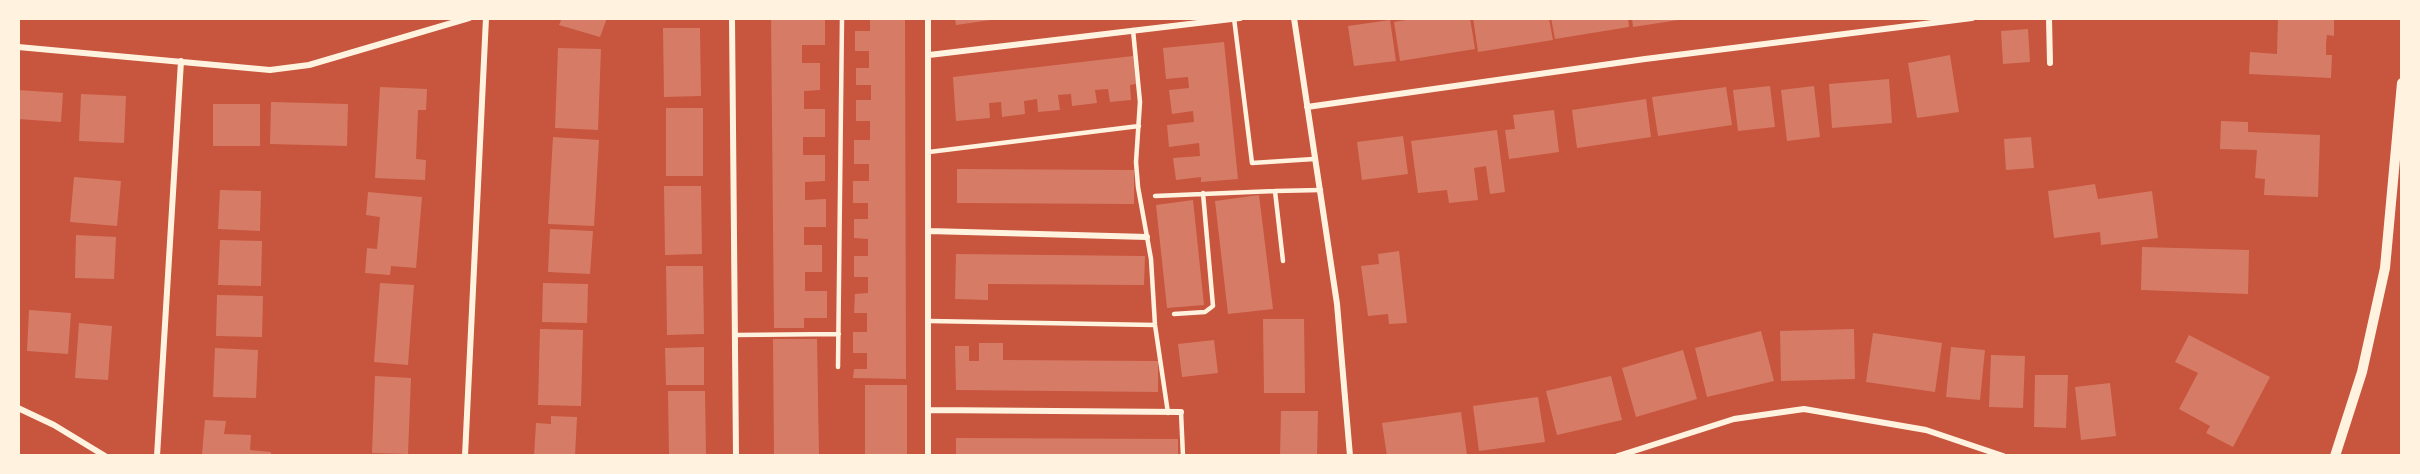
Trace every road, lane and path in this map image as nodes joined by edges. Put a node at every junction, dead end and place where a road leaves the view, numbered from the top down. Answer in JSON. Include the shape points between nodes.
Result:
{"nodes":[{"id":1,"x":469,"y":18,"type":"edge"},
{"id":2,"x":486,"y":18,"type":"edge"},
{"id":3,"x":732,"y":18,"type":"edge"},
{"id":4,"x":842,"y":18,"type":"edge"},
{"id":5,"x":928,"y":18,"type":"edge"},
{"id":6,"x":1234,"y":18,"type":"edge"},
{"id":7,"x":1239,"y":18,"type":"edge"},
{"id":8,"x":1294,"y":18,"type":"edge"},
{"id":9,"x":1972,"y":18,"type":"edge"},
{"id":10,"x":2049,"y":18,"type":"edge"},
{"id":11,"x":1133,"y":30,"type":"junction"},
{"id":12,"x":18,"y":48,"type":"edge"},
{"id":13,"x":929,"y":55,"type":"junction"},
{"id":14,"x":181,"y":61,"type":"junction"},
{"id":15,"x":2050,"y":63,"type":"dead end"},
{"id":16,"x":2402,"y":83,"type":"edge"},
{"id":17,"x":1307,"y":107,"type":"junction"},
{"id":18,"x":1138,"y":126,"type":"junction"},
{"id":19,"x":929,"y":152,"type":"junction"},
{"id":20,"x":1314,"y":159,"type":"junction"},
{"id":21,"x":1321,"y":190,"type":"junction"},
{"id":22,"x":1275,"y":191,"type":"junction"},
{"id":23,"x":1203,"y":194,"type":"junction"},
{"id":24,"x":1155,"y":196,"type":"dead end"},
{"id":25,"x":929,"y":231,"type":"junction"},
{"id":26,"x":1147,"y":237,"type":"junction"},
{"id":27,"x":1283,"y":261,"type":"dead end"},
{"id":28,"x":1174,"y":314,"type":"dead end"},
{"id":29,"x":928,"y":321,"type":"junction"},
{"id":30,"x":1155,"y":325,"type":"junction"},
{"id":31,"x":839,"y":334,"type":"junction"},
{"id":32,"x":735,"y":335,"type":"junction"},
{"id":33,"x":838,"y":367,"type":"dead end"},
{"id":34,"x":18,"y":408,"type":"edge"},
{"id":35,"x":928,"y":410,"type":"junction"},
{"id":36,"x":1181,"y":412,"type":"joint"},
{"id":37,"x":1168,"y":413,"type":"junction"},
{"id":38,"x":105,"y":456,"type":"edge"},
{"id":39,"x":158,"y":456,"type":"edge"},
{"id":40,"x":465,"y":456,"type":"edge"},
{"id":41,"x":736,"y":456,"type":"edge"},
{"id":42,"x":928,"y":456,"type":"edge"},
{"id":43,"x":1183,"y":456,"type":"edge"},
{"id":44,"x":1350,"y":456,"type":"edge"},
{"id":45,"x":1618,"y":456,"type":"edge"},
{"id":46,"x":2003,"y":456,"type":"edge"},
{"id":47,"x":2335,"y":456,"type":"edge"}],
"edges":[{"from":1,"to":14,"type":"street","via":[[309,65],[270,70]]},
{"from":2,"to":40,"type":"street"},
{"from":3,"to":32,"type":"street"},
{"from":4,"to":31,"type":"lane"},
{"from":5,"to":13,"type":"street"},
{"from":6,"to":7,"type":"street"},
{"from":6,"to":11,"type":"street"},
{"from":6,"to":20,"type":"lane","via":[[1252,163]]},
{"from":8,"to":17,"type":"street"},
{"from":9,"to":17,"type":"street","via":[[1645,58]]},
{"from":10,"to":15,"type":"street"},
{"from":11,"to":13,"type":"street"},
{"from":11,"to":18,"type":"lane","via":[[1140,102]]},
{"from":12,"to":14,"type":"street"},
{"from":13,"to":19,"type":"street"},
{"from":14,"to":39,"type":"street"},
{"from":16,"to":47,"type":"street","via":[[2385,268],[2362,372]]},
{"from":17,"to":20,"type":"street"},
{"from":18,"to":19,"type":"lane"},
{"from":18,"to":26,"type":"lane","via":[[1136,170]]},
{"from":19,"to":25,"type":"street"},
{"from":20,"to":21,"type":"street"},
{"from":21,"to":22,"type":"lane"},
{"from":21,"to":44,"type":"street","via":[[1337,304]]},
{"from":22,"to":23,"type":"lane"},
{"from":22,"to":27,"type":"lane"},
{"from":23,"to":24,"type":"lane"},
{"from":23,"to":28,"type":"lane","via":[[1213,306],[1205,312]]},
{"from":25,"to":26,"type":"street"},
{"from":25,"to":29,"type":"street"},
{"from":26,"to":30,"type":"lane"},
{"from":29,"to":30,"type":"lane"},
{"from":29,"to":35,"type":"street"},
{"from":30,"to":37,"type":"lane"},
{"from":31,"to":32,"type":"lane"},
{"from":31,"to":33,"type":"lane"},
{"from":32,"to":41,"type":"street"},
{"from":34,"to":38,"type":"street"},
{"from":35,"to":37,"type":"street"},
{"from":35,"to":42,"type":"street"},
{"from":36,"to":37,"type":"street"},
{"from":36,"to":43,"type":"lane"},
{"from":45,"to":46,"type":"street","via":[[1734,419],[1804,409],[1926,430]]}]}
